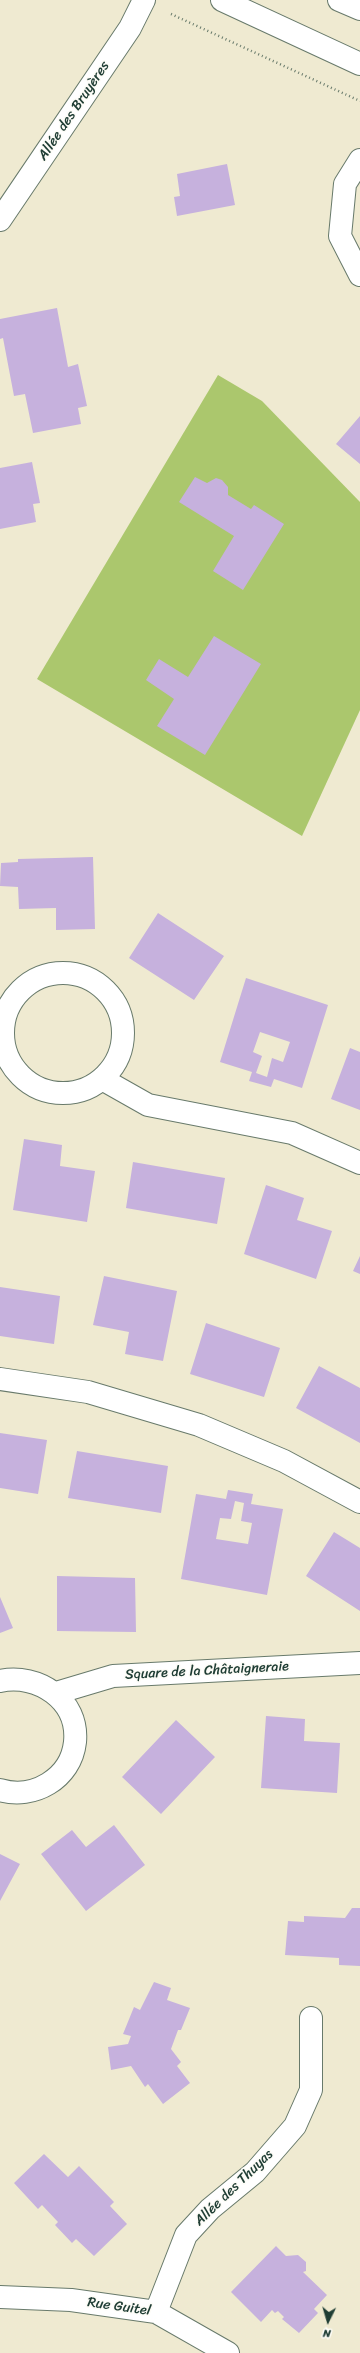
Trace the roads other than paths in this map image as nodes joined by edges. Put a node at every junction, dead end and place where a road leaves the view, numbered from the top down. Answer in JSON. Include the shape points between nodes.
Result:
{"nodes":[{"id":1,"x":144,"y":0,"type":"edge"},
{"id":2,"x":222,"y":0,"type":"edge"},
{"id":3,"x":339,"y":0,"type":"edge"},
{"id":4,"x":360,"y":10,"type":"edge"},
{"id":5,"x":360,"y":64,"type":"edge"},
{"id":6,"x":360,"y":160,"type":"edge"},
{"id":7,"x":0,"y":220,"type":"edge"},
{"id":8,"x":360,"y":275,"type":"edge"},
{"id":9,"x":102,"y":1079,"type":"junction"},
{"id":10,"x":360,"y":1163,"type":"edge"},
{"id":11,"x":0,"y":1379,"type":"edge"},
{"id":12,"x":360,"y":1502,"type":"edge"},
{"id":13,"x":360,"y":1663,"type":"edge"},
{"id":14,"x":0,"y":1681,"type":"edge"},
{"id":15,"x":56,"y":1693,"type":"junction"},
{"id":16,"x":0,"y":1790,"type":"edge"},
{"id":17,"x":311,"y":2018,"type":"dead end"},
{"id":18,"x":0,"y":2297,"type":"edge"},
{"id":19,"x":156,"y":2312,"type":"junction"},
{"id":20,"x":228,"y":2353,"type":"edge"}],
"edges":[{"from":1,"to":7,"type":"street","name":"Allée des Bruyères","via":[[130,28]]},
{"from":2,"to":5,"type":"street"},
{"from":3,"to":4,"type":"street"},
{"from":6,"to":8,"type":"street","via":[[345,184],[340,236]]},
{"from":9,"to":9,"type":"street","via":[[114,1064],[122,1046],[123,1027],[118,1009],[108,993],[93,981],[75,974],[56,973],[38,978],[21,990],[8,1006],[3,1026],[4,1046],[12,1065],[26,1080],[44,1090],[64,1093],[84,1089]]},
{"from":9,"to":10,"type":"street","via":[[148,1105],[292,1133]]},
{"from":11,"to":12,"type":"street","via":[[88,1392],[199,1425],[284,1461]]},
{"from":13,"to":15,"type":"street","name":"Square de la Châtaigneraie","via":[[113,1676]]},
{"from":14,"to":15,"type":"street","via":[[20,1678],[39,1683]]},
{"from":15,"to":16,"type":"street","via":[[67,1708],[74,1725],[75,1742],[70,1760],[59,1775],[45,1787],[27,1792],[9,1793]]},
{"from":17,"to":19,"type":"street","name":"Allée des Thuyas","via":[[311,2090],[295,2126],[254,2172],[210,2209],[186,2235]]},
{"from":18,"to":19,"type":"street","name":"Rue Guitel","via":[[71,2300]]},
{"from":19,"to":20,"type":"street","name":"Rue Guitel"}]}
